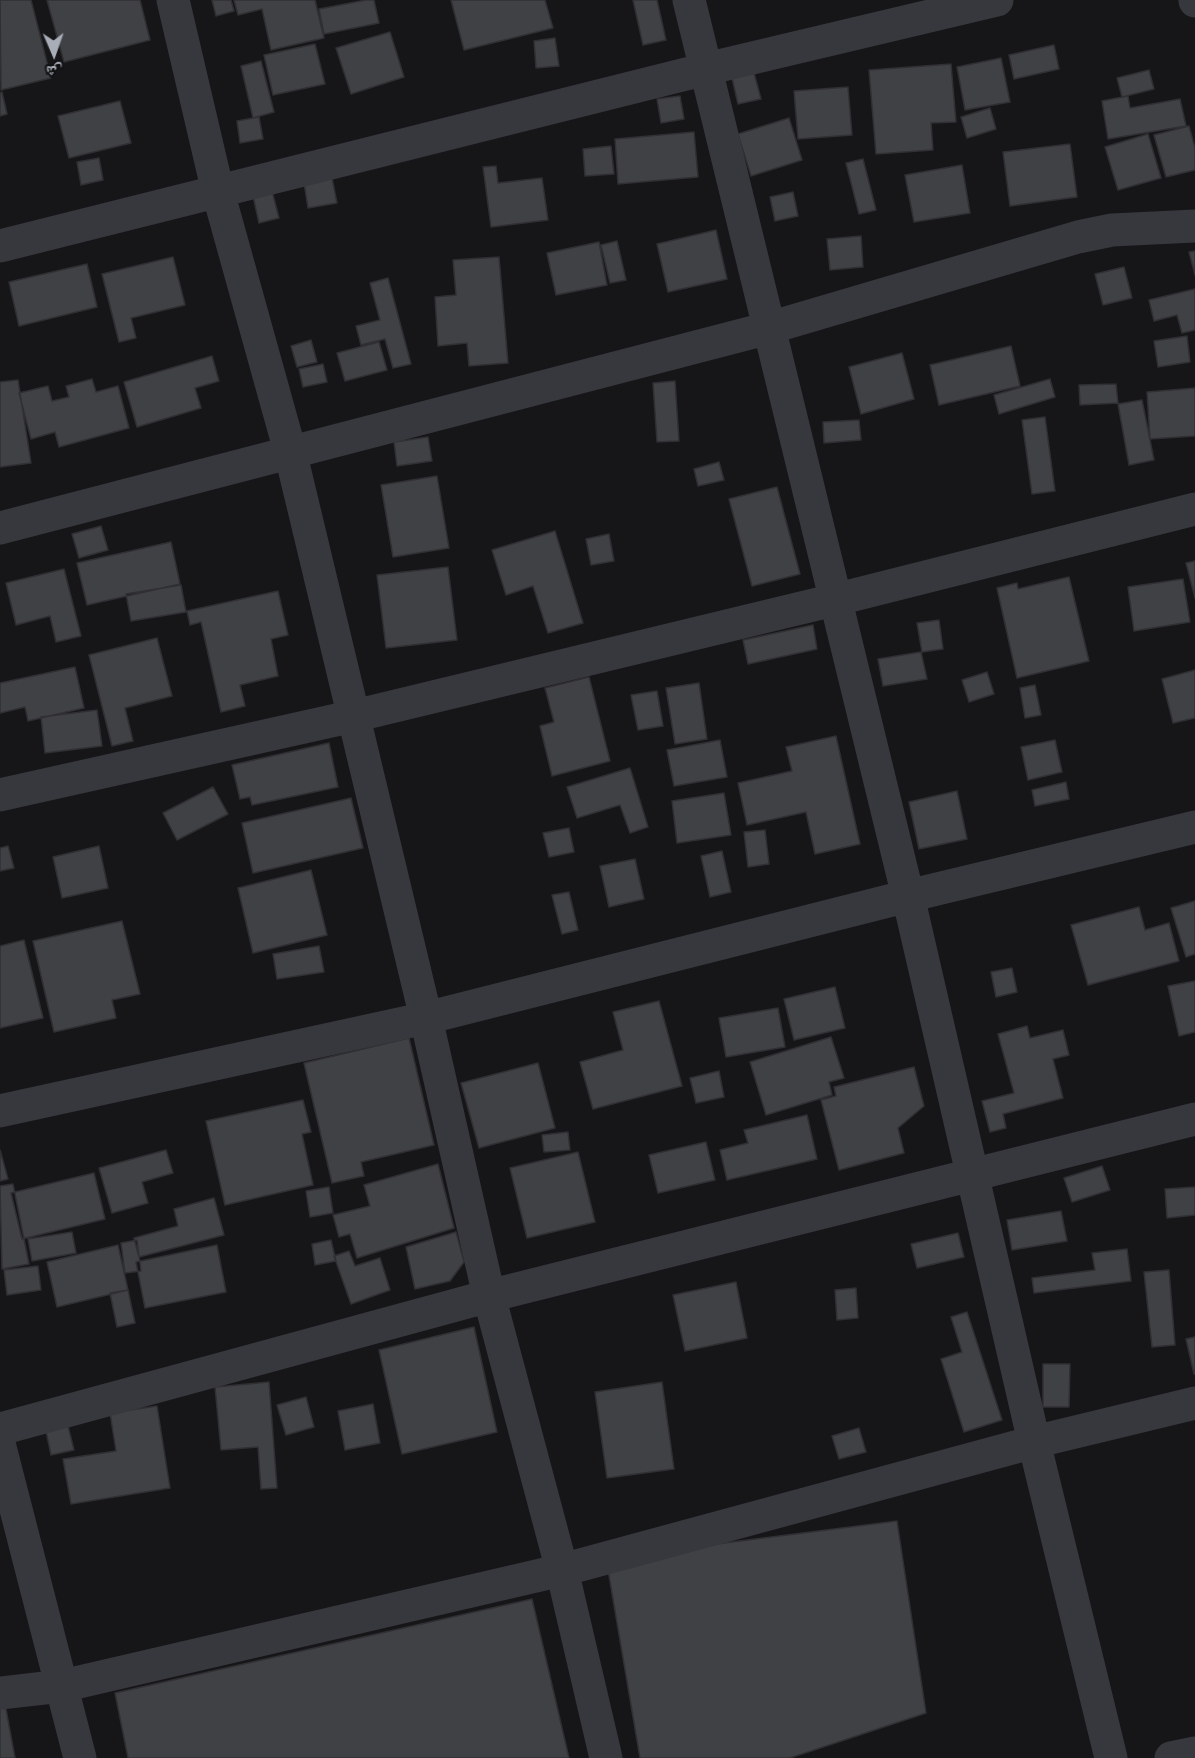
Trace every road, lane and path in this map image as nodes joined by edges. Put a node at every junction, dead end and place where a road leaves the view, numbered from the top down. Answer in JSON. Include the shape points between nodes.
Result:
{"nodes":[{"id":1,"x":173,"y":0,"type":"edge"},
{"id":2,"x":688,"y":0,"type":"edge"},
{"id":3,"x":997,"y":0,"type":"edge"},
{"id":4,"x":706,"y":69,"type":"junction"},
{"id":5,"x":219,"y":192,"type":"junction"},
{"id":6,"x":1195,"y":226,"type":"edge"},
{"id":7,"x":0,"y":246,"type":"edge"},
{"id":8,"x":769,"y":328,"type":"junction"},
{"id":9,"x":290,"y":451,"type":"junction"},
{"id":10,"x":1195,"y":509,"type":"edge"},
{"id":11,"x":0,"y":528,"type":"edge"},
{"id":12,"x":834,"y":600,"type":"junction"},
{"id":13,"x":354,"y":716,"type":"junction"},
{"id":14,"x":0,"y":795,"type":"edge"},
{"id":15,"x":1195,"y":827,"type":"edge"},
{"id":16,"x":908,"y":896,"type":"junction"},
{"id":17,"x":426,"y":1018,"type":"junction"},
{"id":18,"x":0,"y":1111,"type":"edge"},
{"id":19,"x":1195,"y":1119,"type":"edge"},
{"id":20,"x":973,"y":1174,"type":"junction"},
{"id":21,"x":489,"y":1296,"type":"junction"},
{"id":22,"x":1195,"y":1403,"type":"edge"},
{"id":23,"x":0,"y":1429,"type":"edge"},
{"id":24,"x":1034,"y":1442,"type":"junction"},
{"id":25,"x":0,"y":1447,"type":"edge"},
{"id":26,"x":562,"y":1570,"type":"junction"},
{"id":27,"x":62,"y":1686,"type":"junction"},
{"id":28,"x":0,"y":1693,"type":"edge"},
{"id":29,"x":1195,"y":1753,"type":"edge"},
{"id":30,"x":80,"y":1758,"type":"edge"},
{"id":31,"x":606,"y":1758,"type":"edge"},
{"id":32,"x":1111,"y":1758,"type":"edge"},
{"id":33,"x":1171,"y":1758,"type":"edge"}],
"edges":[{"from":1,"to":5,"type":"street"},
{"from":2,"to":4,"type":"street"},
{"from":3,"to":4,"type":"street"},
{"from":4,"to":5,"type":"street"},
{"from":4,"to":8,"type":"street"},
{"from":5,"to":7,"type":"street"},
{"from":5,"to":9,"type":"street"},
{"from":6,"to":8,"type":"street","via":[[1112,230],[1078,237]]},
{"from":8,"to":9,"type":"street"},
{"from":8,"to":12,"type":"street"},
{"from":9,"to":11,"type":"street"},
{"from":9,"to":13,"type":"street"},
{"from":10,"to":12,"type":"street"},
{"from":12,"to":13,"type":"street"},
{"from":12,"to":16,"type":"street"},
{"from":13,"to":14,"type":"street"},
{"from":13,"to":17,"type":"street"},
{"from":15,"to":16,"type":"street"},
{"from":16,"to":17,"type":"street"},
{"from":16,"to":20,"type":"street"},
{"from":17,"to":18,"type":"street"},
{"from":17,"to":21,"type":"street"},
{"from":19,"to":20,"type":"street"},
{"from":20,"to":21,"type":"street"},
{"from":20,"to":24,"type":"street"},
{"from":21,"to":23,"type":"street"},
{"from":21,"to":26,"type":"street"},
{"from":22,"to":24,"type":"street"},
{"from":24,"to":26,"type":"street"},
{"from":24,"to":32,"type":"street"},
{"from":25,"to":27,"type":"street"},
{"from":26,"to":27,"type":"street"},
{"from":26,"to":31,"type":"street"},
{"from":27,"to":28,"type":"street"},
{"from":27,"to":30,"type":"street"},
{"from":29,"to":33,"type":"street"}]}
